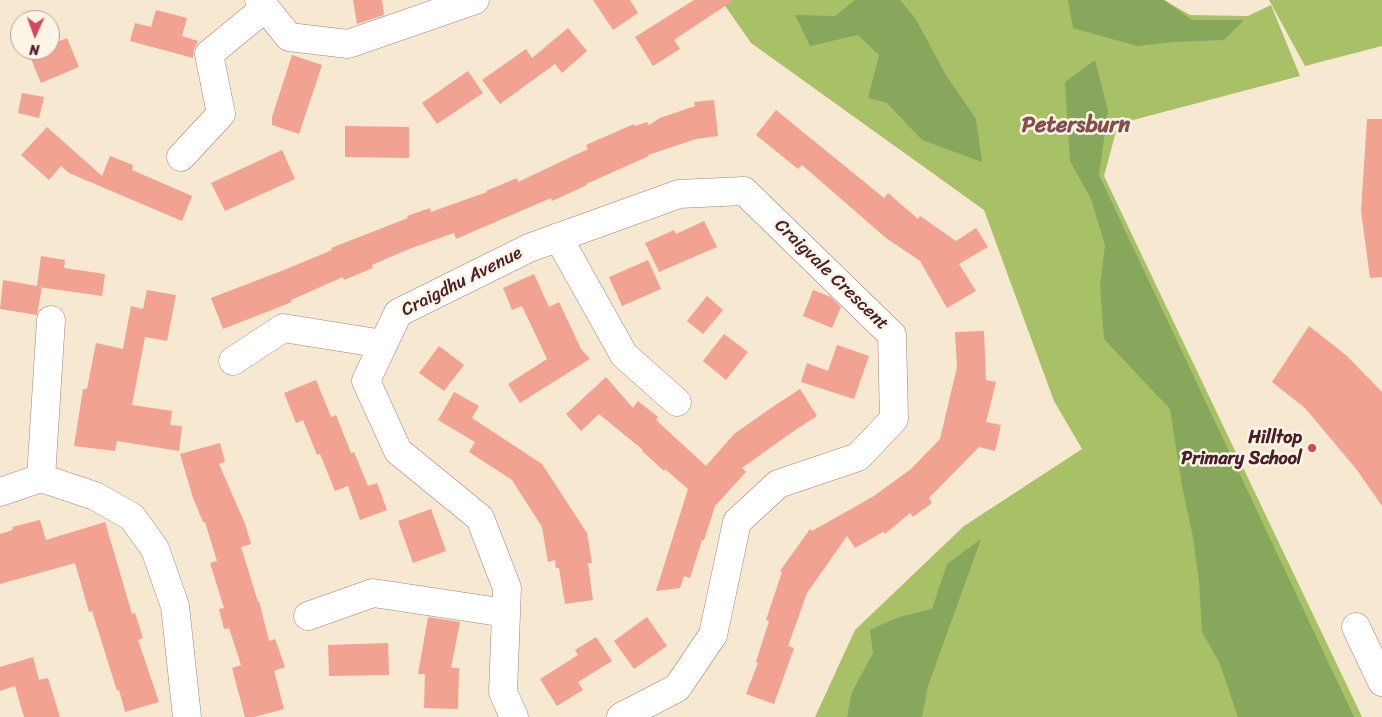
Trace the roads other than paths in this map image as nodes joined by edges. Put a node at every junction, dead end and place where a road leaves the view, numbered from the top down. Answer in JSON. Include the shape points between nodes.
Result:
{"nodes":[{"id":1,"x":475,"y":0,"type":"edge"},
{"id":2,"x":262,"y":4,"type":"edge"},
{"id":3,"x":180,"y":157,"type":"dead end"},
{"id":4,"x":679,"y":194,"type":"joint"},
{"id":5,"x":558,"y":237,"type":"junction"},
{"id":6,"x":51,"y":320,"type":"dead end"},
{"id":7,"x":383,"y":344,"type":"junction"},
{"id":8,"x":233,"y":361,"type":"dead end"},
{"id":9,"x":677,"y":402,"type":"dead end"},
{"id":10,"x":41,"y":478,"type":"junction"},
{"id":11,"x":0,"y":492,"type":"edge"},
{"id":12,"x":506,"y":613,"type":"junction"},
{"id":13,"x":308,"y":616,"type":"dead end"},
{"id":14,"x":1356,"y":627,"type":"dead end"},
{"id":15,"x":1382,"y":682,"type":"edge"},
{"id":16,"x":187,"y":717,"type":"edge"},
{"id":17,"x":514,"y":717,"type":"edge"},
{"id":18,"x":621,"y":717,"type":"edge"}],
"edges":[{"from":1,"to":2,"type":"street","via":[[348,44],[288,37]]},
{"from":2,"to":3,"type":"street","via":[[209,54],[222,114]]},
{"from":4,"to":5,"type":"street","name":"Craigdhu Avenue"},
{"from":4,"to":18,"type":"street","name":"Craigvale Crescent","via":[[744,191],[892,335],[894,419],[858,457],[778,484],[737,522],[713,635],[677,688]]},
{"from":5,"to":7,"type":"street","name":"Craigdhu Avenue","via":[[529,248],[398,313]]},
{"from":5,"to":9,"type":"street","via":[[624,355]]},
{"from":6,"to":10,"type":"street"},
{"from":7,"to":8,"type":"street","via":[[284,328]]},
{"from":7,"to":12,"type":"street","name":"Craigdhu Avenue","via":[[366,381],[398,451],[480,518],[507,588]]},
{"from":10,"to":11,"type":"street"},
{"from":10,"to":16,"type":"street","via":[[95,496],[132,517],[155,549],[175,606]]},
{"from":12,"to":13,"type":"street","via":[[373,593]]},
{"from":12,"to":17,"type":"street","name":"Craigdhu Avenue","via":[[503,692]]},
{"from":14,"to":15,"type":"street"}]}
